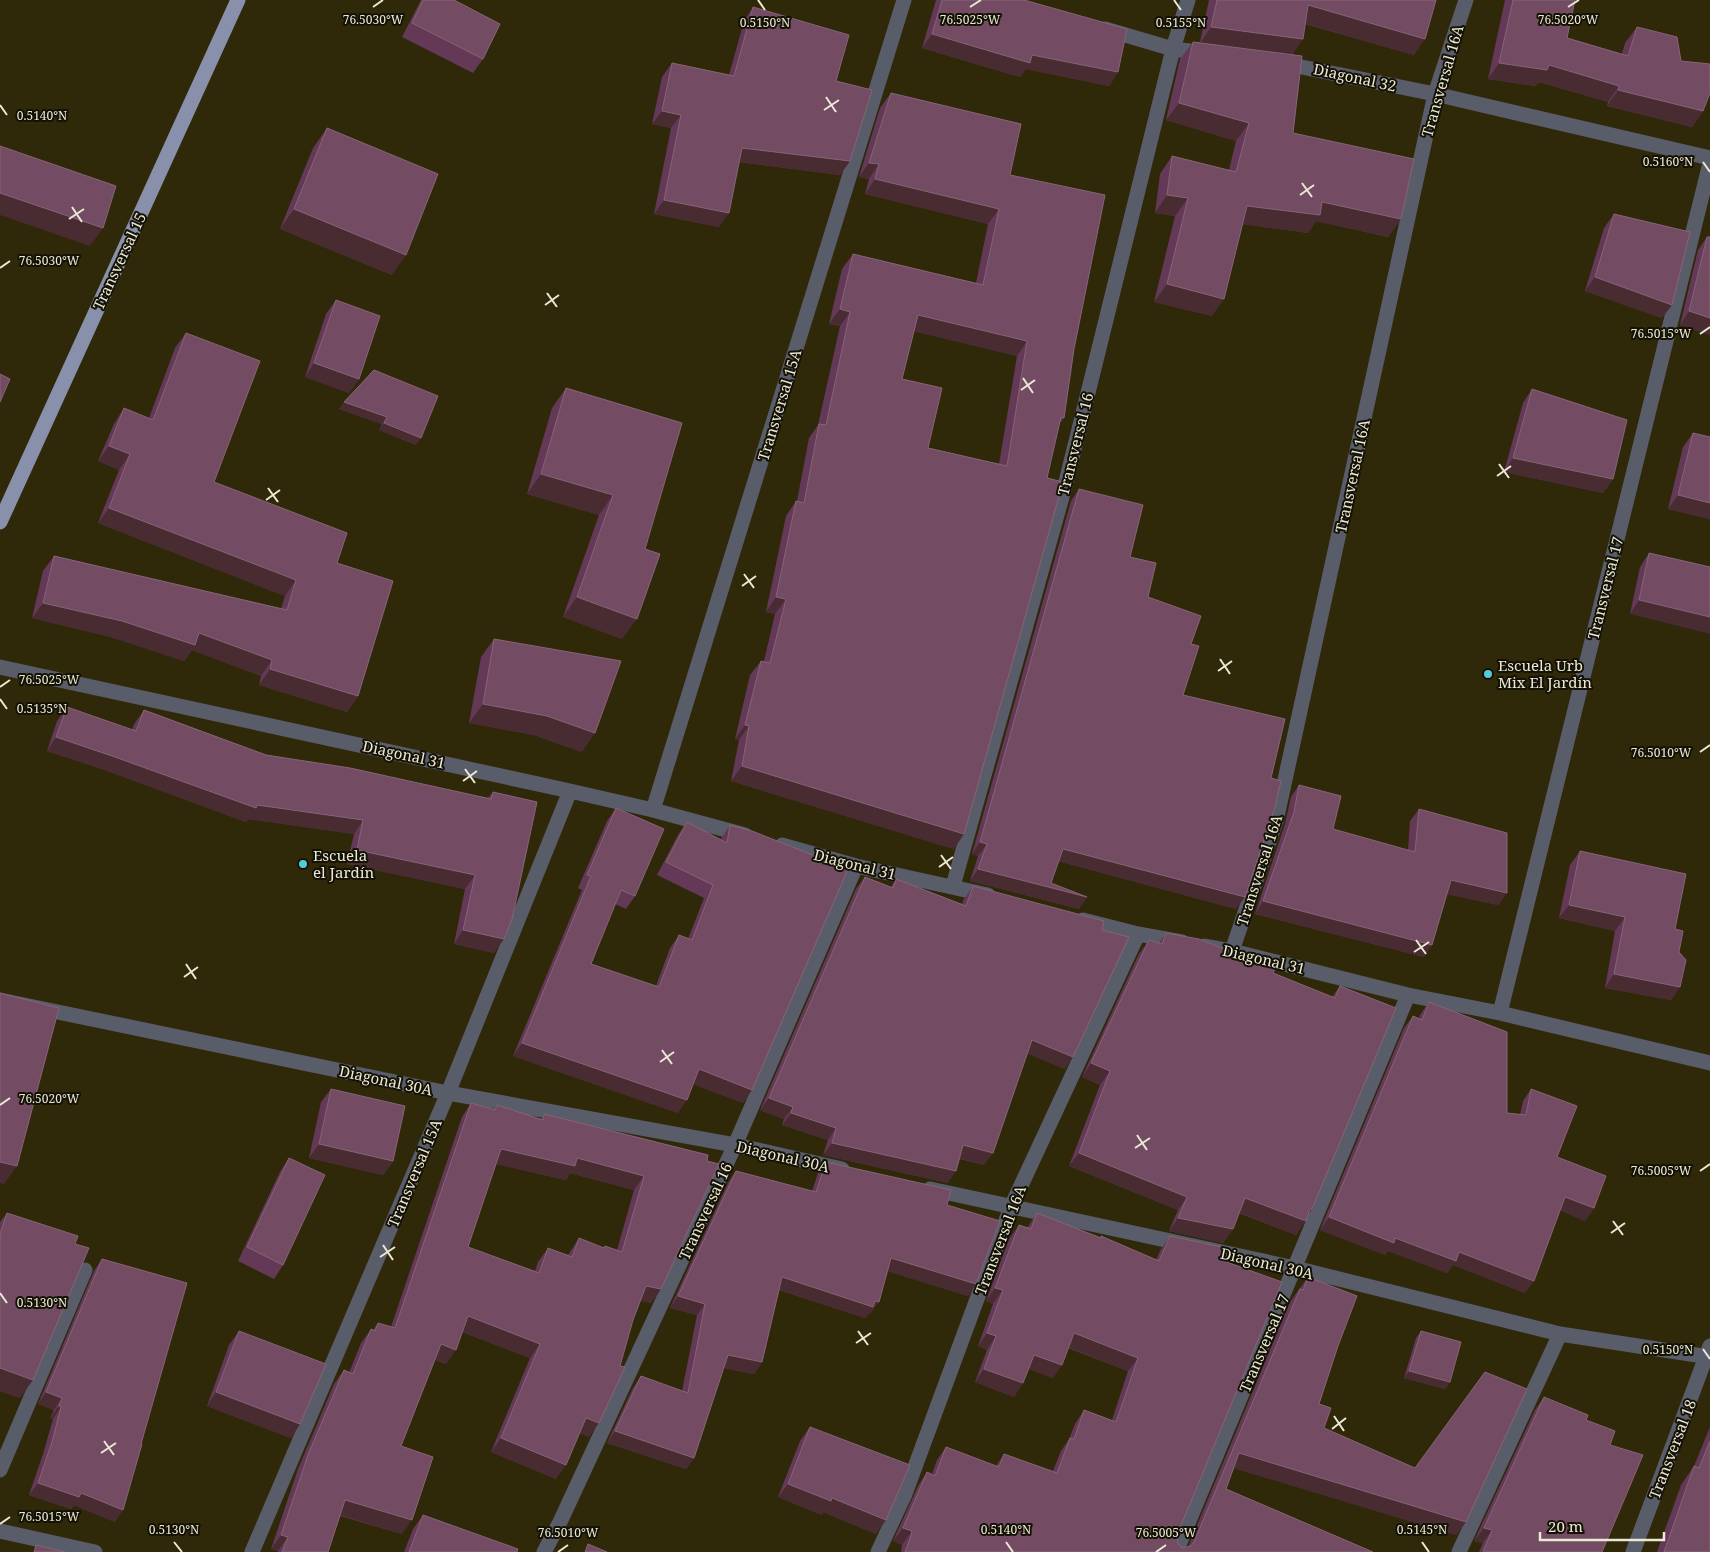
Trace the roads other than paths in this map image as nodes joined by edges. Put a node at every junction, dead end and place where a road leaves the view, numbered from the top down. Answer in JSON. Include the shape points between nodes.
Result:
{"nodes":[{"id":1,"x":238,"y":0,"type":"edge"},
{"id":2,"x":904,"y":0,"type":"edge"},
{"id":3,"x":1188,"y":0,"type":"edge"},
{"id":4,"x":1466,"y":0,"type":"edge"},
{"id":5,"x":1092,"y":25,"type":"edge"},
{"id":6,"x":1174,"y":49,"type":"junction"},
{"id":7,"x":1222,"y":55,"type":"edge"},
{"id":8,"x":1272,"y":62,"type":"edge"},
{"id":9,"x":1435,"y":94,"type":"junction"},
{"id":10,"x":1710,"y":158,"type":"edge"},
{"id":11,"x":1710,"y":164,"type":"edge"},
{"id":12,"x":0,"y":522,"type":"edge"},
{"id":13,"x":0,"y":666,"type":"edge"},
{"id":14,"x":570,"y":791,"type":"junction"},
{"id":15,"x":654,"y":810,"type":"junction"},
{"id":16,"x":856,"y":866,"type":"junction"},
{"id":17,"x":953,"y":886,"type":"junction"},
{"id":18,"x":999,"y":898,"type":"edge"},
{"id":19,"x":1073,"y":917,"type":"edge"},
{"id":20,"x":1138,"y":934,"type":"junction"},
{"id":21,"x":1232,"y":951,"type":"junction"},
{"id":22,"x":1408,"y":995,"type":"junction"},
{"id":23,"x":0,"y":1000,"type":"edge"},
{"id":24,"x":1500,"y":1013,"type":"junction"},
{"id":25,"x":1710,"y":1063,"type":"edge"},
{"id":26,"x":448,"y":1093,"type":"junction"},
{"id":27,"x":735,"y":1145,"type":"junction"},
{"id":28,"x":859,"y":1172,"type":"edge"},
{"id":29,"x":916,"y":1185,"type":"edge"},
{"id":30,"x":1011,"y":1207,"type":"junction"},
{"id":31,"x":1295,"y":1268,"type":"junction"},
{"id":32,"x":84,"y":1270,"type":"edge"},
{"id":33,"x":1560,"y":1334,"type":"junction"},
{"id":34,"x":1709,"y":1354,"type":"edge"},
{"id":35,"x":0,"y":1470,"type":"edge"},
{"id":36,"x":0,"y":1530,"type":"edge"},
{"id":37,"x":95,"y":1552,"type":"edge"},
{"id":38,"x":252,"y":1552,"type":"edge"},
{"id":39,"x":544,"y":1552,"type":"edge"},
{"id":40,"x":878,"y":1552,"type":"edge"},
{"id":41,"x":1176,"y":1552,"type":"edge"},
{"id":42,"x":1459,"y":1552,"type":"edge"},
{"id":43,"x":1633,"y":1552,"type":"edge"}],
"edges":[{"from":1,"to":12,"type":"main road","name":"Transversal 15"},
{"from":2,"to":15,"type":"street","name":"Transversal 15A"},
{"from":3,"to":6,"type":"street","name":"Transversal 16"},
{"from":4,"to":9,"type":"street","name":"Transversal 16A"},
{"from":5,"to":6,"type":"street"},
{"from":6,"to":7,"type":"street"},
{"from":6,"to":17,"type":"street","name":"Transversal 16","via":[[1064,490]]},
{"from":8,"to":9,"type":"street","name":"Diagonal 32"},
{"from":9,"to":10,"type":"street","name":"Diagonal 32"},
{"from":9,"to":21,"type":"street","name":"Transversal 16A","via":[[1276,821]]},
{"from":11,"to":24,"type":"street","name":"Transversal 17"},
{"from":13,"to":14,"type":"street","name":"Diagonal 31"},
{"from":14,"to":15,"type":"street","name":"Diagonal 31"},
{"from":14,"to":26,"type":"street","name":"Transversal 15A"},
{"from":15,"to":16,"type":"street","name":"Diagonal 31"},
{"from":16,"to":17,"type":"street","name":"Diagonal 31"},
{"from":16,"to":27,"type":"street","name":"Transversal 16"},
{"from":17,"to":18,"type":"street","name":"Diagonal 31"},
{"from":19,"to":20,"type":"street","name":"Diagonal 31"},
{"from":20,"to":21,"type":"street","name":"Diagonal 31"},
{"from":20,"to":30,"type":"street","name":"Transversal 16A"},
{"from":21,"to":22,"type":"street","name":"Diagonal 31"},
{"from":22,"to":24,"type":"street","name":"Diagonal 31"},
{"from":22,"to":31,"type":"street","name":"Transversal 17"},
{"from":23,"to":26,"type":"street","name":"Diagonal 30A"},
{"from":24,"to":25,"type":"street","name":"Diagonal 31"},
{"from":26,"to":27,"type":"street","name":"Diagonal 30A"},
{"from":26,"to":38,"type":"street","name":"Transversal 15A"},
{"from":27,"to":28,"type":"street","name":"Diagonal 30A"},
{"from":27,"to":39,"type":"street","name":"Transversal 16"},
{"from":29,"to":30,"type":"street","name":"Diagonal 30A"},
{"from":30,"to":31,"type":"street","name":"Diagonal 30A"},
{"from":30,"to":40,"type":"street","name":"Transversal 16A","via":[[905,1494]]},
{"from":31,"to":33,"type":"street","name":"Diagonal 30A"},
{"from":31,"to":41,"type":"street","name":"Transversal 17"},
{"from":32,"to":35,"type":"street"},
{"from":33,"to":34,"type":"street","name":"Diagonal 30A"},
{"from":33,"to":42,"type":"street"},
{"from":34,"to":43,"type":"street","name":"Transversal 18"},
{"from":36,"to":37,"type":"street"}]}
